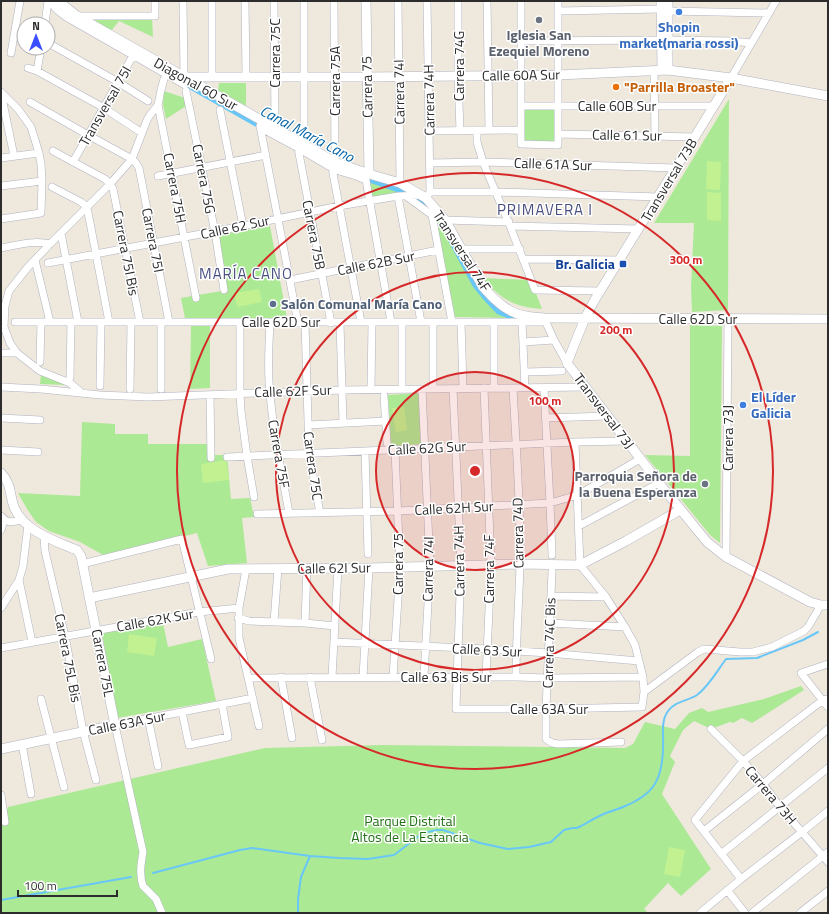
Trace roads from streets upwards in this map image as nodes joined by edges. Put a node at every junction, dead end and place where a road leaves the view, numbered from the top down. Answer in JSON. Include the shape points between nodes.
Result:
{"nodes":[{"id":1,"x":20,"y":1,"type":"edge"},
{"id":2,"x":49,"y":1,"type":"edge"},
{"id":3,"x":58,"y":1,"type":"edge"},
{"id":4,"x":155,"y":1,"type":"edge"},
{"id":5,"x":183,"y":1,"type":"edge"},
{"id":6,"x":212,"y":1,"type":"edge"},
{"id":7,"x":245,"y":1,"type":"edge"},
{"id":8,"x":274,"y":1,"type":"edge"},
{"id":9,"x":304,"y":1,"type":"edge"},
{"id":10,"x":334,"y":1,"type":"edge"},
{"id":11,"x":366,"y":1,"type":"edge"},
{"id":12,"x":398,"y":1,"type":"edge"},
{"id":13,"x":427,"y":1,"type":"edge"},
{"id":14,"x":458,"y":1,"type":"edge"},
{"id":15,"x":487,"y":1,"type":"edge"},
{"id":16,"x":520,"y":1,"type":"edge"},
{"id":17,"x":558,"y":1,"type":"edge"},
{"id":18,"x":668,"y":1,"type":"edge"},
{"id":19,"x":776,"y":1,"type":"edge"},
{"id":20,"x":663,"y":7,"type":"edge"},
{"id":21,"x":558,"y":11,"type":"junction"},
{"id":22,"x":769,"y":13,"type":"junction"},
{"id":23,"x":46,"y":16,"type":"edge"},
{"id":24,"x":77,"y":16,"type":"junction"},
{"id":25,"x":665,"y":40,"type":"junction"},
{"id":26,"x":521,"y":41,"type":"junction"},
{"id":27,"x":558,"y":41,"type":"junction"},
{"id":28,"x":751,"y":43,"type":"junction"},
{"id":29,"x":56,"y":47,"type":"edge"},
{"id":30,"x":11,"y":53,"type":"dead end"},
{"id":31,"x":135,"y":53,"type":"junction"},
{"id":32,"x":40,"y":56,"type":"edge"},
{"id":33,"x":28,"y":68,"type":"dead end"},
{"id":34,"x":37,"y":71,"type":"junction"},
{"id":35,"x":662,"y":71,"type":"junction"},
{"id":36,"x":521,"y":75,"type":"junction"},
{"id":37,"x":558,"y":75,"type":"junction"},
{"id":38,"x":428,"y":76,"type":"junction"},
{"id":39,"x":458,"y":76,"type":"junction"},
{"id":40,"x":488,"y":76,"type":"junction"},
{"id":41,"x":212,"y":77,"type":"junction"},
{"id":42,"x":246,"y":77,"type":"junction"},
{"id":43,"x":274,"y":77,"type":"junction"},
{"id":44,"x":304,"y":77,"type":"junction"},
{"id":45,"x":334,"y":77,"type":"junction"},
{"id":46,"x":367,"y":77,"type":"junction"},
{"id":47,"x":399,"y":77,"type":"junction"},
{"id":48,"x":731,"y":78,"type":"junction"},
{"id":49,"x":164,"y":79,"type":"dead end"},
{"id":50,"x":118,"y":82,"type":"junction"},
{"id":51,"x":185,"y":84,"type":"junction"},
{"id":52,"x":1,"y":92,"type":"edge"},
{"id":53,"x":210,"y":92,"type":"junction"},
{"id":54,"x":828,"y":96,"type":"edge"},
{"id":55,"x":148,"y":100,"type":"dead end"},
{"id":56,"x":30,"y":102,"type":"dead end"},
{"id":57,"x":158,"y":105,"type":"junction"},
{"id":58,"x":521,"y":106,"type":"junction"},
{"id":59,"x":558,"y":106,"type":"junction"},
{"id":60,"x":654,"y":106,"type":"junction"},
{"id":61,"x":714,"y":106,"type":"junction"},
{"id":62,"x":104,"y":108,"type":"junction"},
{"id":63,"x":220,"y":110,"type":"dead end"},
{"id":64,"x":260,"y":124,"type":"junction"},
{"id":65,"x":275,"y":128,"type":"junction"},
{"id":66,"x":460,"y":130,"type":"junction"},
{"id":67,"x":476,"y":130,"type":"junction"},
{"id":68,"x":488,"y":130,"type":"junction"},
{"id":69,"x":521,"y":130,"type":"junction"},
{"id":70,"x":429,"y":131,"type":"junction"},
{"id":71,"x":142,"y":133,"type":"junction"},
{"id":72,"x":558,"y":134,"type":"junction"},
{"id":73,"x":88,"y":135,"type":"junction"},
{"id":74,"x":655,"y":136,"type":"junction"},
{"id":75,"x":695,"y":137,"type":"junction"},
{"id":76,"x":301,"y":146,"type":"junction"},
{"id":77,"x":53,"y":151,"type":"dead end"},
{"id":78,"x":39,"y":153,"type":"junction"},
{"id":79,"x":266,"y":155,"type":"junction"},
{"id":80,"x":14,"y":156,"type":"junction"},
{"id":81,"x":1,"y":158,"type":"edge"},
{"id":82,"x":132,"y":159,"type":"junction"},
{"id":83,"x":73,"y":162,"type":"junction"},
{"id":84,"x":230,"y":162,"type":"junction"},
{"id":85,"x":483,"y":162,"type":"junction"},
{"id":86,"x":430,"y":163,"type":"junction"},
{"id":87,"x":333,"y":165,"type":"junction"},
{"id":88,"x":202,"y":168,"type":"junction"},
{"id":89,"x":676,"y":168,"type":"junction"},
{"id":90,"x":172,"y":174,"type":"junction"},
{"id":91,"x":158,"y":176,"type":"dead end"},
{"id":92,"x":368,"y":177,"type":"junction"},
{"id":93,"x":42,"y":180,"type":"junction"},
{"id":94,"x":400,"y":183,"type":"junction"},
{"id":95,"x":110,"y":184,"type":"junction"},
{"id":96,"x":1,"y":186,"type":"edge"},
{"id":97,"x":52,"y":187,"type":"dead end"},
{"id":98,"x":497,"y":192,"type":"junction"},
{"id":99,"x":426,"y":195,"type":"junction"},
{"id":100,"x":402,"y":196,"type":"junction"},
{"id":101,"x":658,"y":197,"type":"junction"},
{"id":102,"x":370,"y":201,"type":"junction"},
{"id":103,"x":339,"y":206,"type":"junction"},
{"id":104,"x":87,"y":207,"type":"junction"},
{"id":105,"x":310,"y":211,"type":"junction"},
{"id":106,"x":278,"y":218,"type":"junction"},
{"id":107,"x":1,"y":219,"type":"edge"},
{"id":108,"x":445,"y":220,"type":"junction"},
{"id":109,"x":510,"y":224,"type":"junction"},
{"id":110,"x":243,"y":226,"type":"junction"},
{"id":111,"x":639,"y":229,"type":"junction"},
{"id":112,"x":215,"y":232,"type":"junction"},
{"id":113,"x":61,"y":234,"type":"junction"},
{"id":114,"x":184,"y":238,"type":"junction"},
{"id":115,"x":50,"y":244,"type":"junction"},
{"id":116,"x":154,"y":244,"type":"junction"},
{"id":117,"x":1,"y":248,"type":"edge"},
{"id":118,"x":125,"y":249,"type":"junction"},
{"id":119,"x":462,"y":249,"type":"junction"},
{"id":120,"x":520,"y":249,"type":"junction"},
{"id":121,"x":438,"y":250,"type":"junction"},
{"id":122,"x":96,"y":255,"type":"junction"},
{"id":123,"x":409,"y":256,"type":"junction"},
{"id":124,"x":523,"y":259,"type":"junction"},
{"id":125,"x":35,"y":260,"type":"junction"},
{"id":126,"x":66,"y":260,"type":"junction"},
{"id":127,"x":620,"y":260,"type":"junction"},
{"id":128,"x":381,"y":262,"type":"junction"},
{"id":129,"x":48,"y":264,"type":"dead end"},
{"id":130,"x":351,"y":268,"type":"junction"},
{"id":131,"x":322,"y":274,"type":"junction"},
{"id":132,"x":290,"y":280,"type":"junction"},
{"id":133,"x":224,"y":290,"type":"dead end"},
{"id":134,"x":600,"y":292,"type":"junction"},
{"id":135,"x":196,"y":298,"type":"dead end"},
{"id":136,"x":585,"y":318,"type":"junction"},
{"id":137,"x":728,"y":319,"type":"junction"},
{"id":138,"x":828,"y":319,"type":"edge"},
{"id":139,"x":545,"y":320,"type":"junction"},
{"id":140,"x":16,"y":322,"type":"dead end"},
{"id":141,"x":41,"y":322,"type":"junction"},
{"id":142,"x":50,"y":322,"type":"junction"},
{"id":143,"x":75,"y":322,"type":"junction"},
{"id":144,"x":101,"y":322,"type":"junction"},
{"id":145,"x":109,"y":322,"type":"junction"},
{"id":146,"x":131,"y":322,"type":"junction"},
{"id":147,"x":140,"y":322,"type":"junction"},
{"id":148,"x":161,"y":322,"type":"junction"},
{"id":149,"x":169,"y":322,"type":"junction"},
{"id":150,"x":240,"y":322,"type":"junction"},
{"id":151,"x":270,"y":322,"type":"junction"},
{"id":152,"x":361,"y":322,"type":"junction"},
{"id":153,"x":372,"y":322,"type":"junction"},
{"id":154,"x":391,"y":322,"type":"junction"},
{"id":155,"x":402,"y":322,"type":"junction"},
{"id":156,"x":421,"y":322,"type":"junction"},
{"id":157,"x":432,"y":322,"type":"junction"},
{"id":158,"x":452,"y":322,"type":"junction"},
{"id":159,"x":461,"y":322,"type":"junction"},
{"id":160,"x":494,"y":322,"type":"junction"},
{"id":161,"x":522,"y":322,"type":"junction"},
{"id":162,"x":301,"y":323,"type":"junction"},
{"id":163,"x":331,"y":323,"type":"junction"},
{"id":164,"x":340,"y":323,"type":"junction"},
{"id":165,"x":554,"y":340,"type":"junction"},
{"id":166,"x":523,"y":342,"type":"junction"},
{"id":167,"x":1,"y":353,"type":"edge"},
{"id":168,"x":17,"y":353,"type":"junction"},
{"id":169,"x":40,"y":362,"type":"dead end"},
{"id":170,"x":567,"y":363,"type":"junction"},
{"id":171,"x":562,"y":371,"type":"dead end"},
{"id":172,"x":525,"y":372,"type":"junction"},
{"id":173,"x":70,"y":378,"type":"dead end"},
{"id":174,"x":100,"y":386,"type":"dead end"},
{"id":175,"x":1,"y":387,"type":"edge"},
{"id":176,"x":586,"y":387,"type":"junction"},
{"id":177,"x":463,"y":388,"type":"junction"},
{"id":178,"x":484,"y":388,"type":"junction"},
{"id":179,"x":494,"y":388,"type":"junction"},
{"id":180,"x":513,"y":388,"type":"junction"},
{"id":181,"x":525,"y":388,"type":"junction"},
{"id":182,"x":544,"y":388,"type":"junction"},
{"id":183,"x":130,"y":389,"type":"dead end"},
{"id":184,"x":161,"y":389,"type":"dead end"},
{"id":185,"x":402,"y":389,"type":"junction"},
{"id":186,"x":422,"y":389,"type":"junction"},
{"id":187,"x":433,"y":389,"type":"junction"},
{"id":188,"x":453,"y":389,"type":"junction"},
{"id":189,"x":342,"y":390,"type":"junction"},
{"id":190,"x":372,"y":390,"type":"junction"},
{"id":191,"x":307,"y":391,"type":"junction"},
{"id":192,"x":270,"y":392,"type":"junction"},
{"id":193,"x":83,"y":393,"type":"junction"},
{"id":194,"x":240,"y":393,"type":"junction"},
{"id":195,"x":210,"y":395,"type":"junction"},
{"id":196,"x":384,"y":396,"type":"dead end"},
{"id":197,"x":607,"y":416,"type":"junction"},
{"id":198,"x":1,"y":418,"type":"edge"},
{"id":199,"x":545,"y":418,"type":"junction"},
{"id":200,"x":40,"y":420,"type":"dead end"},
{"id":201,"x":386,"y":421,"type":"junction"},
{"id":202,"x":343,"y":423,"type":"junction"},
{"id":203,"x":308,"y":425,"type":"junction"},
{"id":204,"x":626,"y":441,"type":"junction"},
{"id":205,"x":575,"y":442,"type":"junction"},
{"id":206,"x":387,"y":443,"type":"dead end"},
{"id":207,"x":546,"y":443,"type":"junction"},
{"id":208,"x":516,"y":444,"type":"junction"},
{"id":209,"x":486,"y":446,"type":"junction"},
{"id":210,"x":455,"y":447,"type":"junction"},
{"id":211,"x":425,"y":448,"type":"junction"},
{"id":212,"x":1,"y":450,"type":"edge"},
{"id":213,"x":395,"y":450,"type":"junction"},
{"id":214,"x":365,"y":451,"type":"junction"},
{"id":215,"x":38,"y":452,"type":"dead end"},
{"id":216,"x":309,"y":454,"type":"junction"},
{"id":217,"x":279,"y":455,"type":"junction"},
{"id":218,"x":247,"y":456,"type":"junction"},
{"id":219,"x":227,"y":457,"type":"dead end"},
{"id":220,"x":211,"y":458,"type":"dead end"},
{"id":221,"x":640,"y":459,"type":"junction"},
{"id":222,"x":1,"y":473,"type":"edge"},
{"id":223,"x":659,"y":483,"type":"junction"},
{"id":224,"x":578,"y":495,"type":"junction"},
{"id":225,"x":254,"y":497,"type":"dead end"},
{"id":226,"x":550,"y":503,"type":"junction"},
{"id":227,"x":518,"y":505,"type":"junction"},
{"id":228,"x":488,"y":507,"type":"junction"},
{"id":229,"x":458,"y":508,"type":"junction"},
{"id":230,"x":428,"y":510,"type":"junction"},
{"id":231,"x":680,"y":510,"type":"junction"},
{"id":232,"x":398,"y":511,"type":"junction"},
{"id":233,"x":367,"y":512,"type":"junction"},
{"id":234,"x":289,"y":513,"type":"junction"},
{"id":235,"x":320,"y":513,"type":"junction"},
{"id":236,"x":257,"y":514,"type":"dead end"},
{"id":237,"x":3,"y":518,"type":"edge"},
{"id":238,"x":25,"y":523,"type":"junction"},
{"id":239,"x":579,"y":526,"type":"junction"},
{"id":240,"x":1,"y":530,"type":"edge"},
{"id":241,"x":44,"y":536,"type":"junction"},
{"id":242,"x":368,"y":554,"type":"dead end"},
{"id":243,"x":552,"y":555,"type":"dead end"},
{"id":244,"x":726,"y":557,"type":"junction"},
{"id":245,"x":82,"y":564,"type":"junction"},
{"id":246,"x":491,"y":564,"type":"junction"},
{"id":247,"x":520,"y":564,"type":"junction"},
{"id":248,"x":461,"y":565,"type":"junction"},
{"id":249,"x":430,"y":566,"type":"junction"},
{"id":250,"x":580,"y":566,"type":"junction"},
{"id":251,"x":400,"y":567,"type":"junction"},
{"id":252,"x":278,"y":568,"type":"junction"},
{"id":253,"x":307,"y":568,"type":"junction"},
{"id":254,"x":338,"y":568,"type":"junction"},
{"id":255,"x":369,"y":568,"type":"junction"},
{"id":256,"x":246,"y":569,"type":"junction"},
{"id":257,"x":552,"y":571,"type":"dead end"},
{"id":258,"x":191,"y":577,"type":"junction"},
{"id":259,"x":19,"y":580,"type":"junction"},
{"id":260,"x":551,"y":596,"type":"junction"},
{"id":261,"x":606,"y":597,"type":"junction"},
{"id":262,"x":89,"y":598,"type":"junction"},
{"id":263,"x":825,"y":605,"type":"edge"},
{"id":264,"x":1,"y":608,"type":"edge"},
{"id":265,"x":239,"y":608,"type":"junction"},
{"id":266,"x":200,"y":612,"type":"junction"},
{"id":267,"x":238,"y":618,"type":"junction"},
{"id":268,"x":274,"y":622,"type":"junction"},
{"id":269,"x":304,"y":623,"type":"junction"},
{"id":270,"x":550,"y":623,"type":"junction"},
{"id":271,"x":335,"y":626,"type":"junction"},
{"id":272,"x":626,"y":627,"type":"junction"},
{"id":273,"x":96,"y":630,"type":"junction"},
{"id":274,"x":64,"y":636,"type":"junction"},
{"id":275,"x":32,"y":642,"type":"junction"},
{"id":276,"x":334,"y":642,"type":"junction"},
{"id":277,"x":365,"y":644,"type":"junction"},
{"id":278,"x":395,"y":645,"type":"junction"},
{"id":279,"x":426,"y":647,"type":"junction"},
{"id":280,"x":1,"y":648,"type":"edge"},
{"id":281,"x":458,"y":648,"type":"junction"},
{"id":282,"x":487,"y":649,"type":"junction"},
{"id":283,"x":516,"y":652,"type":"junction"},
{"id":284,"x":548,"y":653,"type":"junction"},
{"id":285,"x":211,"y":659,"type":"dead end"},
{"id":286,"x":640,"y":661,"type":"junction"},
{"id":287,"x":828,"y":664,"type":"edge"},
{"id":288,"x":281,"y":677,"type":"junction"},
{"id":289,"x":310,"y":677,"type":"junction"},
{"id":290,"x":332,"y":677,"type":"junction"},
{"id":291,"x":363,"y":677,"type":"junction"},
{"id":292,"x":393,"y":677,"type":"junction"},
{"id":293,"x":424,"y":677,"type":"junction"},
{"id":294,"x":457,"y":677,"type":"junction"},
{"id":295,"x":486,"y":677,"type":"junction"},
{"id":296,"x":516,"y":677,"type":"junction"},
{"id":297,"x":643,"y":677,"type":"junction"},
{"id":298,"x":249,"y":678,"type":"junction"},
{"id":299,"x":547,"y":678,"type":"junction"},
{"id":300,"x":644,"y":692,"type":"junction"},
{"id":301,"x":253,"y":698,"type":"junction"},
{"id":302,"x":41,"y":699,"type":"dead end"},
{"id":303,"x":825,"y":700,"type":"edge"},
{"id":304,"x":222,"y":704,"type":"junction"},
{"id":305,"x":828,"y":707,"type":"edge"},
{"id":306,"x":456,"y":709,"type":"joint"},
{"id":307,"x":546,"y":709,"type":"junction"},
{"id":308,"x":182,"y":712,"type":"junction"},
{"id":309,"x":148,"y":718,"type":"junction"},
{"id":310,"x":115,"y":725,"type":"junction"},
{"id":311,"x":259,"y":726,"type":"dead end"},
{"id":312,"x":711,"y":729,"type":"dead end"},
{"id":313,"x":828,"y":729,"type":"edge"},
{"id":314,"x":83,"y":731,"type":"junction"},
{"id":315,"x":51,"y":738,"type":"junction"},
{"id":316,"x":292,"y":738,"type":"dead end"},
{"id":317,"x":322,"y":740,"type":"dead end"},
{"id":318,"x":621,"y":742,"type":"dead end"},
{"id":319,"x":22,"y":744,"type":"junction"},
{"id":320,"x":1,"y":749,"type":"edge"},
{"id":321,"x":743,"y":761,"type":"junction"},
{"id":322,"x":158,"y":766,"type":"dead end"},
{"id":323,"x":828,"y":768,"type":"edge"},
{"id":324,"x":96,"y":780,"type":"dead end"},
{"id":325,"x":763,"y":784,"type":"junction"},
{"id":326,"x":64,"y":787,"type":"dead end"},
{"id":327,"x":32,"y":794,"type":"dead end"},
{"id":328,"x":1,"y":795,"type":"edge"},
{"id":329,"x":780,"y":806,"type":"junction"},
{"id":330,"x":828,"y":811,"type":"edge"},
{"id":331,"x":5,"y":822,"type":"dead end"},
{"id":332,"x":704,"y":831,"type":"junction"},
{"id":333,"x":802,"y":832,"type":"junction"},
{"id":334,"x":722,"y":854,"type":"junction"},
{"id":335,"x":825,"y":854,"type":"edge"},
{"id":336,"x":828,"y":862,"type":"edge"},
{"id":337,"x":741,"y":879,"type":"junction"},
{"id":338,"x":727,"y":890,"type":"junction"},
{"id":339,"x":828,"y":891,"type":"edge"},
{"id":340,"x":162,"y":913,"type":"edge"},
{"id":341,"x":700,"y":913,"type":"edge"},
{"id":342,"x":745,"y":913,"type":"edge"},
{"id":343,"x":752,"y":913,"type":"edge"},
{"id":344,"x":800,"y":913,"type":"edge"}],
"edges":[{"from":1,"to":30,"type":"street"},
{"from":2,"to":23,"type":"street"},
{"from":2,"to":31,"type":"street","name":"Diagonal 60 Sur","via":[[66,17]]},
{"from":3,"to":24,"type":"street","name":"Diagonal 60 Sur"},
{"from":4,"to":24,"type":"street","via":[[155,16]]},
{"from":5,"to":51,"type":"street","name":"Carrera 75G"},
{"from":6,"to":41,"type":"street"},
{"from":7,"to":42,"type":"street"},
{"from":8,"to":43,"type":"street","name":"Carrera 75C"},
{"from":9,"to":44,"type":"street","name":"Carrera 75B"},
{"from":10,"to":45,"type":"street","name":"Carrera 75A"},
{"from":11,"to":46,"type":"street","name":"Carrera 75"},
{"from":12,"to":47,"type":"street","name":"Carrera 74I"},
{"from":13,"to":38,"type":"street","name":"Carrera 74H"},
{"from":14,"to":39,"type":"street","name":"Carrera 74G"},
{"from":15,"to":40,"type":"street"},
{"from":16,"to":26,"type":"street"},
{"from":17,"to":21,"type":"street"},
{"from":18,"to":20,"type":"street"},
{"from":19,"to":22,"type":"street","name":"Transversal 73B"},
{"from":20,"to":21,"type":"street"},
{"from":20,"to":22,"type":"street"},
{"from":20,"to":25,"type":"street"},
{"from":21,"to":27,"type":"street"},
{"from":22,"to":28,"type":"street","name":"Transversal 73B"},
{"from":24,"to":31,"type":"street","name":"Diagonal 60 Sur"},
{"from":25,"to":27,"type":"street"},
{"from":25,"to":28,"type":"street"},
{"from":25,"to":35,"type":"street"},
{"from":26,"to":27,"type":"street"},
{"from":26,"to":36,"type":"street"},
{"from":27,"to":37,"type":"street"},
{"from":28,"to":48,"type":"street","name":"Transversal 73B"},
{"from":29,"to":50,"type":"street"},
{"from":31,"to":50,"type":"street","name":"Transversal 75I"},
{"from":31,"to":51,"type":"street","name":"Diagonal 60 Sur"},
{"from":32,"to":34,"type":"street"},
{"from":33,"to":34,"type":"street"},
{"from":34,"to":62,"type":"street"},
{"from":35,"to":37,"type":"street","name":"Calle 60A Sur"},
{"from":35,"to":48,"type":"street","name":"Calle 60A Sur"},
{"from":35,"to":60,"type":"street"},
{"from":36,"to":37,"type":"street","name":"Calle 60A Sur"},
{"from":36,"to":40,"type":"street","name":"Calle 60A Sur"},
{"from":36,"to":58,"type":"street"},
{"from":37,"to":59,"type":"street"},
{"from":38,"to":39,"type":"street","name":"Calle 60A Sur"},
{"from":38,"to":47,"type":"street","name":"Calle 60A Sur"},
{"from":38,"to":70,"type":"street","name":"Carrera 74H"},
{"from":39,"to":40,"type":"street","name":"Calle 60A Sur"},
{"from":39,"to":66,"type":"street","name":"Carrera 74G"},
{"from":40,"to":68,"type":"street"},
{"from":41,"to":42,"type":"street","name":"Calle 60A Sur"},
{"from":41,"to":51,"type":"street","name":"Calle 60A Sur"},
{"from":41,"to":53,"type":"street"},
{"from":42,"to":43,"type":"street","name":"Calle 60A Sur"},
{"from":43,"to":44,"type":"street","name":"Calle 60A Sur"},
{"from":43,"to":65,"type":"street","name":"Carrera 75C"},
{"from":44,"to":45,"type":"street","name":"Calle 60A Sur"},
{"from":44,"to":76,"type":"street","name":"Carrera 75B"},
{"from":45,"to":46,"type":"street","name":"Calle 60A Sur"},
{"from":45,"to":87,"type":"street","name":"Carrera 75A"},
{"from":46,"to":47,"type":"street","name":"Calle 60A Sur"},
{"from":46,"to":92,"type":"street","name":"Carrera 75"},
{"from":47,"to":94,"type":"street","name":"Carrera 74I"},
{"from":48,"to":54,"type":"street","name":"Calle 60A Sur"},
{"from":48,"to":61,"type":"street","name":"Transversal 73B"},
{"from":49,"to":57,"type":"street","name":"Carrera 75H"},
{"from":50,"to":55,"type":"street"},
{"from":50,"to":62,"type":"street","name":"Transversal 75I"},
{"from":51,"to":53,"type":"street","name":"Diagonal 60 Sur"},
{"from":51,"to":88,"type":"street","name":"Carrera 75G"},
{"from":52,"to":78,"type":"street","via":[[31,127]]},
{"from":52,"to":80,"type":"street"},
{"from":53,"to":64,"type":"street","name":"Diagonal 60 Sur"},
{"from":56,"to":73,"type":"street"},
{"from":57,"to":71,"type":"street"},
{"from":57,"to":90,"type":"street","name":"Carrera 75H"},
{"from":58,"to":59,"type":"street","name":"Calle 60B Sur"},
{"from":58,"to":69,"type":"street"},
{"from":59,"to":60,"type":"street","name":"Calle 60B Sur"},
{"from":59,"to":72,"type":"street"},
{"from":60,"to":61,"type":"street","name":"Calle 60B Sur"},
{"from":60,"to":74,"type":"street"},
{"from":61,"to":75,"type":"street","name":"Transversal 73B"},
{"from":62,"to":71,"type":"street"},
{"from":62,"to":73,"type":"street","name":"Transversal 75I"},
{"from":63,"to":84,"type":"street"},
{"from":64,"to":65,"type":"street","name":"Diagonal 60 Sur"},
{"from":64,"to":76,"type":"street","name":"Diagonal 60 Sur"},
{"from":64,"to":79,"type":"street","name":"Carrera 75C"},
{"from":65,"to":76,"type":"street","name":"Diagonal 60 Sur"},
{"from":66,"to":67,"type":"street"},
{"from":66,"to":70,"type":"street"},
{"from":67,"to":68,"type":"street"},
{"from":67,"to":85,"type":"street"},
{"from":68,"to":69,"type":"street"},
{"from":69,"to":72,"type":"street","via":[[521,144],[558,145]]},
{"from":70,"to":86,"type":"street","name":"Carrera 74H"},
{"from":71,"to":82,"type":"street"},
{"from":72,"to":74,"type":"street","name":"Calle 61 Sur"},
{"from":73,"to":82,"type":"street"},
{"from":73,"to":83,"type":"street","name":"Transversal 75I"},
{"from":74,"to":75,"type":"street","name":"Calle 61 Sur"},
{"from":75,"to":89,"type":"street","name":"Transversal 73B"},
{"from":76,"to":87,"type":"street","name":"Diagonal 60 Sur"},
{"from":76,"to":105,"type":"street","name":"Carrera 75B"},
{"from":77,"to":83,"type":"street"},
{"from":78,"to":80,"type":"street"},
{"from":78,"to":93,"type":"street"},
{"from":79,"to":84,"type":"street"},
{"from":79,"to":106,"type":"street","name":"Carrera 75C"},
{"from":80,"to":81,"type":"street"},
{"from":82,"to":95,"type":"street"},
{"from":82,"to":116,"type":"street","name":"Carrera 75I","via":[[139,168]]},
{"from":83,"to":95,"type":"street"},
{"from":84,"to":88,"type":"street"},
{"from":84,"to":110,"type":"street"},
{"from":85,"to":86,"type":"street","name":"Calle 61A Sur"},
{"from":85,"to":89,"type":"street","name":"Calle 61A Sur"},
{"from":85,"to":98,"type":"street"},
{"from":86,"to":99,"type":"street","name":"Carrera 74H"},
{"from":87,"to":92,"type":"street","name":"Diagonal 60 Sur"},
{"from":87,"to":103,"type":"street","name":"Carrera 75A"},
{"from":88,"to":90,"type":"street"},
{"from":88,"to":112,"type":"street","name":"Carrera 75G"},
{"from":89,"to":101,"type":"street","name":"Transversal 73B"},
{"from":90,"to":91,"type":"street"},
{"from":90,"to":114,"type":"street","name":"Carrera 75H"},
{"from":92,"to":94,"type":"street","name":"Diagonal 60 Sur"},
{"from":92,"to":102,"type":"street","name":"Carrera 75"},
{"from":93,"to":96,"type":"street"},
{"from":93,"to":107,"type":"street","via":[[41,213]]},
{"from":94,"to":99,"type":"street","name":"Diagonal 60 Sur"},
{"from":95,"to":104,"type":"street"},
{"from":95,"to":118,"type":"street","name":"Carrera 75I Bis"},
{"from":97,"to":104,"type":"street"},
{"from":98,"to":99,"type":"street","name":"Calle 62 Sur"},
{"from":98,"to":101,"type":"street","name":"Calle 62 Sur"},
{"from":98,"to":109,"type":"street"},
{"from":99,"to":100,"type":"street","name":"Calle 62 Sur"},
{"from":99,"to":108,"type":"street","name":"Transversal 74F"},
{"from":100,"to":102,"type":"street","name":"Calle 62 Sur"},
{"from":100,"to":121,"type":"street","via":[[432,215]]},
{"from":100,"to":123,"type":"street"},
{"from":101,"to":111,"type":"street","name":"Transversal 73B"},
{"from":102,"to":103,"type":"street","name":"Calle 62 Sur"},
{"from":102,"to":128,"type":"street","name":"Carrera 75"},
{"from":103,"to":105,"type":"street","name":"Calle 62 Sur"},
{"from":103,"to":130,"type":"street","name":"Carrera 75A"},
{"from":104,"to":113,"type":"street"},
{"from":104,"to":122,"type":"street"},
{"from":105,"to":106,"type":"street","name":"Calle 62 Sur"},
{"from":105,"to":131,"type":"street","name":"Carrera 75B"},
{"from":106,"to":110,"type":"street","name":"Calle 62 Sur"},
{"from":106,"to":132,"type":"street","name":"Carrera 75C"},
{"from":108,"to":109,"type":"street"},
{"from":108,"to":119,"type":"street","name":"Transversal 74F"},
{"from":109,"to":111,"type":"street"},
{"from":109,"to":120,"type":"street"},
{"from":110,"to":112,"type":"street","name":"Calle 62 Sur"},
{"from":111,"to":127,"type":"street","name":"Transversal 73B"},
{"from":112,"to":114,"type":"street","name":"Calle 62 Sur"},
{"from":112,"to":133,"type":"street","name":"Carrera 75G"},
{"from":113,"to":115,"type":"street"},
{"from":113,"to":126,"type":"street"},
{"from":114,"to":116,"type":"street","name":"Calle 62 Sur"},
{"from":114,"to":135,"type":"street","name":"Carrera 75H"},
{"from":115,"to":117,"type":"street","via":[[33,242]]},
{"from":115,"to":125,"type":"street"},
{"from":116,"to":118,"type":"street","name":"Calle 62 Sur"},
{"from":116,"to":149,"type":"street","name":"Carrera 75I"},
{"from":118,"to":122,"type":"street","name":"Calle 62 Sur"},
{"from":118,"to":147,"type":"street","name":"Carrera 75I Bis"},
{"from":119,"to":120,"type":"street"},
{"from":119,"to":139,"type":"street","name":"Transversal 74F","via":[[490,295],[513,312]]},
{"from":120,"to":124,"type":"street"},
{"from":121,"to":123,"type":"street","name":"Calle 62B Sur"},
{"from":121,"to":158,"type":"street"},
{"from":122,"to":126,"type":"street","name":"Calle 62 Sur"},
{"from":122,"to":145,"type":"street"},
{"from":123,"to":128,"type":"street","name":"Calle 62B Sur"},
{"from":123,"to":156,"type":"street"},
{"from":124,"to":127,"type":"street"},
{"from":124,"to":134,"type":"street","via":[[535,290]]},
{"from":125,"to":142,"type":"street"},
{"from":125,"to":168,"type":"street","via":[[9,291],[5,306],[4,327]]},
{"from":126,"to":129,"type":"street","name":"Calle 62 Sur"},
{"from":126,"to":143,"type":"street"},
{"from":127,"to":134,"type":"street","name":"Transversal 73B"},
{"from":128,"to":130,"type":"street","name":"Calle 62B Sur"},
{"from":128,"to":154,"type":"street","name":"Carrera 75"},
{"from":130,"to":131,"type":"street","name":"Calle 62B Sur"},
{"from":130,"to":152,"type":"street","name":"Carrera 75A"},
{"from":131,"to":132,"type":"street","name":"Calle 62B Sur"},
{"from":131,"to":163,"type":"street","name":"Carrera 75B"},
{"from":132,"to":162,"type":"street","name":"Carrera 75C"},
{"from":134,"to":136,"type":"street","name":"Transversal 73B"},
{"from":136,"to":137,"type":"street","name":"Calle 62D Sur"},
{"from":136,"to":139,"type":"street","name":"Calle 62D Sur"},
{"from":136,"to":170,"type":"street","name":"Transversal 73B"},
{"from":137,"to":138,"type":"street","name":"Calle 62D Sur"},
{"from":137,"to":244,"type":"street","name":"Carrera 73J"},
{"from":139,"to":161,"type":"street","name":"Calle 62D Sur"},
{"from":139,"to":165,"type":"street","name":"Transversal 73J"},
{"from":140,"to":141,"type":"street","name":"Calle 62D Sur"},
{"from":141,"to":142,"type":"street","name":"Calle 62D Sur"},
{"from":141,"to":169,"type":"street"},
{"from":142,"to":143,"type":"street","name":"Calle 62D Sur"},
{"from":143,"to":144,"type":"street","name":"Calle 62D Sur"},
{"from":143,"to":173,"type":"street"},
{"from":144,"to":145,"type":"street","name":"Calle 62D Sur"},
{"from":144,"to":174,"type":"street"},
{"from":145,"to":146,"type":"street","name":"Calle 62D Sur"},
{"from":146,"to":147,"type":"street","name":"Calle 62D Sur"},
{"from":146,"to":183,"type":"street"},
{"from":147,"to":148,"type":"street","name":"Calle 62D Sur"},
{"from":148,"to":149,"type":"street","name":"Calle 62D Sur"},
{"from":148,"to":184,"type":"street"},
{"from":149,"to":150,"type":"street","name":"Calle 62D Sur"},
{"from":150,"to":151,"type":"street","name":"Calle 62D Sur"},
{"from":150,"to":194,"type":"street"},
{"from":151,"to":162,"type":"street","name":"Calle 62D Sur"},
{"from":151,"to":192,"type":"street","name":"Carrera 75F"},
{"from":152,"to":153,"type":"street","name":"Calle 62D Sur"},
{"from":152,"to":164,"type":"street","name":"Calle 62D Sur"},
{"from":153,"to":154,"type":"street","name":"Calle 62D Sur"},
{"from":153,"to":190,"type":"street"},
{"from":154,"to":155,"type":"street","name":"Calle 62D Sur"},
{"from":155,"to":156,"type":"street","name":"Calle 62D Sur"},
{"from":155,"to":185,"type":"street"},
{"from":156,"to":157,"type":"street","name":"Calle 62D Sur"},
{"from":157,"to":158,"type":"street","name":"Calle 62D Sur"},
{"from":157,"to":187,"type":"street"},
{"from":158,"to":159,"type":"street","name":"Calle 62D Sur"},
{"from":159,"to":160,"type":"street","name":"Calle 62D Sur"},
{"from":159,"to":177,"type":"street"},
{"from":160,"to":161,"type":"street","name":"Calle 62D Sur"},
{"from":160,"to":179,"type":"street"},
{"from":161,"to":166,"type":"street"},
{"from":162,"to":163,"type":"street","name":"Calle 62D Sur"},
{"from":162,"to":191,"type":"street","name":"Carrera 75C"},
{"from":163,"to":164,"type":"street","name":"Calle 62D Sur"},
{"from":164,"to":189,"type":"street"},
{"from":165,"to":166,"type":"street"},
{"from":165,"to":170,"type":"street","name":"Transversal 73J"},
{"from":166,"to":172,"type":"street"},
{"from":167,"to":168,"type":"street"},
{"from":168,"to":193,"type":"street","via":[[40,371],[70,383]]},
{"from":170,"to":176,"type":"street","name":"Transversal 73J"},
{"from":171,"to":172,"type":"street"},
{"from":172,"to":181,"type":"street"},
{"from":175,"to":193,"type":"street","name":"Calle 62F Sur"},
{"from":176,"to":182,"type":"street","name":"Calle 62F Sur"},
{"from":176,"to":197,"type":"street","name":"Transversal 73J"},
{"from":177,"to":178,"type":"street","name":"Calle 62F Sur"},
{"from":177,"to":188,"type":"street","name":"Calle 62F Sur"},
{"from":178,"to":179,"type":"street","name":"Calle 62F Sur"},
{"from":178,"to":209,"type":"street","name":"Carrera 74F"},
{"from":179,"to":180,"type":"street","name":"Calle 62F Sur"},
{"from":180,"to":181,"type":"street","name":"Calle 62F Sur"},
{"from":180,"to":208,"type":"street","name":"Carrera 74D"},
{"from":181,"to":182,"type":"street","name":"Calle 62F Sur"},
{"from":182,"to":199,"type":"street"},
{"from":185,"to":186,"type":"street","name":"Calle 62F Sur"},
{"from":185,"to":190,"type":"street","name":"Calle 62F Sur"},
{"from":186,"to":187,"type":"street","name":"Calle 62F Sur"},
{"from":186,"to":211,"type":"street","name":"Carrera 74I"},
{"from":187,"to":188,"type":"street","name":"Calle 62F Sur"},
{"from":188,"to":210,"type":"street","name":"Carrera 74H"},
{"from":189,"to":190,"type":"street","name":"Calle 62F Sur"},
{"from":189,"to":191,"type":"street","name":"Calle 62F Sur"},
{"from":189,"to":202,"type":"street"},
{"from":191,"to":192,"type":"street","name":"Calle 62F Sur"},
{"from":191,"to":203,"type":"street","name":"Carrera 75C"},
{"from":192,"to":194,"type":"street","name":"Calle 62F Sur"},
{"from":192,"to":217,"type":"street","name":"Carrera 75F"},
{"from":193,"to":195,"type":"street","name":"Calle 62F Sur","via":[[148,397]]},
{"from":194,"to":195,"type":"street","name":"Calle 62F Sur"},
{"from":194,"to":218,"type":"street"},
{"from":195,"to":220,"type":"street"},
{"from":196,"to":201,"type":"street"},
{"from":197,"to":199,"type":"street"},
{"from":197,"to":204,"type":"street","name":"Transversal 73J"},
{"from":198,"to":200,"type":"street"},
{"from":199,"to":207,"type":"street"},
{"from":201,"to":202,"type":"street"},
{"from":201,"to":206,"type":"street"},
{"from":202,"to":203,"type":"street"},
{"from":203,"to":216,"type":"street","name":"Carrera 75C"},
{"from":204,"to":205,"type":"street","name":"Calle 62G Sur"},
{"from":204,"to":221,"type":"street","name":"Transversal 73J"},
{"from":205,"to":207,"type":"street","name":"Calle 62G Sur"},
{"from":205,"to":224,"type":"street"},
{"from":207,"to":208,"type":"street","name":"Calle 62G Sur"},
{"from":207,"to":226,"type":"street"},
{"from":208,"to":209,"type":"street","name":"Calle 62G Sur"},
{"from":208,"to":227,"type":"street","name":"Carrera 74D"},
{"from":209,"to":210,"type":"street","name":"Calle 62G Sur"},
{"from":209,"to":228,"type":"street","name":"Carrera 74F"},
{"from":210,"to":211,"type":"street","name":"Calle 62G Sur"},
{"from":210,"to":229,"type":"street","name":"Carrera 74H"},
{"from":211,"to":213,"type":"street","name":"Calle 62G Sur"},
{"from":211,"to":230,"type":"street","name":"Carrera 74I"},
{"from":212,"to":215,"type":"street"},
{"from":213,"to":214,"type":"street","name":"Calle 62G Sur"},
{"from":213,"to":232,"type":"street","name":"Carrera 75"},
{"from":214,"to":216,"type":"street","name":"Calle 62G Sur"},
{"from":214,"to":233,"type":"street"},
{"from":216,"to":217,"type":"street","name":"Calle 62G Sur"},
{"from":216,"to":235,"type":"street","name":"Carrera 75C"},
{"from":217,"to":218,"type":"street","name":"Calle 62G Sur"},
{"from":217,"to":234,"type":"street","name":"Carrera 75F"},
{"from":218,"to":219,"type":"street","name":"Calle 62G Sur"},
{"from":218,"to":225,"type":"street"},
{"from":221,"to":223,"type":"street","name":"Transversal 73J"},
{"from":221,"to":224,"type":"street","name":"Calle 62H Sur"},
{"from":222,"to":238,"type":"street","via":[[10,488],[14,507]]},
{"from":223,"to":231,"type":"street","name":"Transversal 73J"},
{"from":223,"to":239,"type":"street"},
{"from":224,"to":226,"type":"street","name":"Calle 62H Sur"},
{"from":224,"to":239,"type":"street"},
{"from":226,"to":227,"type":"street","name":"Calle 62H Sur"},
{"from":226,"to":243,"type":"street"},
{"from":227,"to":228,"type":"street","name":"Calle 62H Sur"},
{"from":227,"to":247,"type":"street","name":"Carrera 74D"},
{"from":228,"to":229,"type":"street","name":"Calle 62H Sur"},
{"from":228,"to":246,"type":"street","name":"Carrera 74F"},
{"from":229,"to":230,"type":"street","name":"Calle 62H Sur"},
{"from":229,"to":248,"type":"street","name":"Carrera 74H"},
{"from":230,"to":232,"type":"street","name":"Calle 62H Sur"},
{"from":230,"to":249,"type":"street","name":"Carrera 74I"},
{"from":231,"to":244,"type":"street","name":"Transversal 73J","via":[[707,542]]},
{"from":231,"to":250,"type":"street"},
{"from":232,"to":233,"type":"street","name":"Calle 62H Sur"},
{"from":232,"to":251,"type":"street","name":"Carrera 75"},
{"from":233,"to":235,"type":"street","name":"Calle 62H Sur"},
{"from":233,"to":242,"type":"street"},
{"from":234,"to":235,"type":"street","name":"Calle 62H Sur"},
{"from":234,"to":236,"type":"street","name":"Calle 62H Sur"},
{"from":237,"to":238,"type":"street","via":[[9,522]]},
{"from":237,"to":240,"type":"street"},
{"from":238,"to":241,"type":"street"},
{"from":238,"to":259,"type":"street","via":[[23,566]]},
{"from":239,"to":250,"type":"street"},
{"from":241,"to":245,"type":"street","name":"Carrera 75L","via":[[80,553]]},
{"from":241,"to":274,"type":"street","name":"Carrera 75L Bis"},
{"from":244,"to":263,"type":"street","name":"Transversal 73J","via":[[810,602]]},
{"from":245,"to":258,"type":"street","via":[[182,539]]},
{"from":245,"to":262,"type":"street","name":"Carrera 75L"},
{"from":246,"to":247,"type":"street","name":"Calle 62I Sur"},
{"from":246,"to":248,"type":"street","name":"Calle 62I Sur"},
{"from":246,"to":282,"type":"street","name":"Carrera 74F"},
{"from":247,"to":250,"type":"street","name":"Calle 62I Sur"},
{"from":247,"to":283,"type":"street","name":"Carrera 74D"},
{"from":248,"to":249,"type":"street","name":"Calle 62I Sur"},
{"from":248,"to":281,"type":"street","name":"Carrera 74H"},
{"from":249,"to":251,"type":"street","name":"Calle 62I Sur"},
{"from":249,"to":279,"type":"street","name":"Carrera 74I"},
{"from":250,"to":261,"type":"street"},
{"from":251,"to":255,"type":"street","name":"Calle 62I Sur"},
{"from":251,"to":278,"type":"street","name":"Carrera 75"},
{"from":252,"to":253,"type":"street","name":"Calle 62I Sur"},
{"from":252,"to":256,"type":"street","name":"Calle 62I Sur"},
{"from":252,"to":268,"type":"street"},
{"from":253,"to":254,"type":"street","name":"Calle 62I Sur"},
{"from":253,"to":269,"type":"street"},
{"from":254,"to":255,"type":"street","name":"Calle 62I Sur"},
{"from":254,"to":271,"type":"street"},
{"from":255,"to":277,"type":"street"},
{"from":256,"to":258,"type":"street","name":"Calle 62I Sur","via":[[228,569]]},
{"from":256,"to":265,"type":"street"},
{"from":257,"to":260,"type":"street","name":"Carrera 74C Bis"},
{"from":258,"to":262,"type":"street","name":"Calle 62I Sur"},
{"from":258,"to":266,"type":"street"},
{"from":259,"to":264,"type":"street"},
{"from":259,"to":275,"type":"street"},
{"from":260,"to":261,"type":"street"},
{"from":260,"to":270,"type":"street","name":"Carrera 74C Bis"},
{"from":261,"to":272,"type":"street"},
{"from":262,"to":273,"type":"street","name":"Carrera 75L"},
{"from":263,"to":300,"type":"street","via":[[804,631],[772,647],[753,652],[704,649]]},
{"from":265,"to":266,"type":"street","name":"Calle 62K Sur"},
{"from":265,"to":267,"type":"street"},
{"from":266,"to":273,"type":"street","name":"Calle 62K Sur"},
{"from":266,"to":285,"type":"street"},
{"from":267,"to":268,"type":"street"},
{"from":267,"to":298,"type":"street"},
{"from":268,"to":269,"type":"street"},
{"from":269,"to":271,"type":"street"},
{"from":270,"to":272,"type":"street"},
{"from":270,"to":284,"type":"street","name":"Carrera 74C Bis"},
{"from":271,"to":276,"type":"street"},
{"from":272,"to":286,"type":"street"},
{"from":273,"to":274,"type":"street","name":"Calle 62K Sur"},
{"from":273,"to":310,"type":"street","name":"Carrera 75L"},
{"from":274,"to":275,"type":"street","name":"Calle 62K Sur"},
{"from":274,"to":314,"type":"street","name":"Carrera 75L Bis"},
{"from":275,"to":280,"type":"street","name":"Calle 62K Sur"},
{"from":276,"to":277,"type":"street","name":"Calle 63 Sur"},
{"from":276,"to":290,"type":"street"},
{"from":277,"to":278,"type":"street","name":"Calle 63 Sur"},
{"from":277,"to":291,"type":"street"},
{"from":278,"to":279,"type":"street","name":"Calle 63 Sur"},
{"from":278,"to":292,"type":"street","name":"Carrera 75"},
{"from":279,"to":281,"type":"street","name":"Calle 63 Sur"},
{"from":279,"to":293,"type":"street","name":"Carrera 74I"},
{"from":281,"to":282,"type":"street","name":"Calle 63 Sur"},
{"from":281,"to":294,"type":"street","name":"Carrera 74H"},
{"from":282,"to":283,"type":"street","name":"Calle 63 Sur"},
{"from":282,"to":295,"type":"street","name":"Carrera 74F"},
{"from":283,"to":284,"type":"street","name":"Calle 63 Sur"},
{"from":283,"to":296,"type":"street","name":"Carrera 74D"},
{"from":284,"to":286,"type":"street","name":"Calle 63 Sur"},
{"from":284,"to":299,"type":"street","name":"Carrera 74C Bis"},
{"from":286,"to":297,"type":"street"},
{"from":287,"to":303,"type":"street","via":[[800,673]]},
{"from":288,"to":289,"type":"street","name":"Calle 63 Bis Sur"},
{"from":288,"to":298,"type":"street","name":"Calle 63 Bis Sur"},
{"from":288,"to":316,"type":"street"},
{"from":289,"to":290,"type":"street","name":"Calle 63 Bis Sur"},
{"from":289,"to":317,"type":"street"},
{"from":290,"to":291,"type":"street","name":"Calle 63 Bis Sur"},
{"from":291,"to":292,"type":"street","name":"Calle 63 Bis Sur"},
{"from":292,"to":293,"type":"street","name":"Calle 63 Bis Sur"},
{"from":293,"to":294,"type":"street","name":"Calle 63 Bis Sur"},
{"from":294,"to":295,"type":"street","name":"Calle 63 Bis Sur"},
{"from":294,"to":306,"type":"street","name":"Carrera 74H"},
{"from":295,"to":296,"type":"street","name":"Calle 63 Bis Sur"},
{"from":296,"to":299,"type":"street","name":"Calle 63 Bis Sur"},
{"from":297,"to":299,"type":"street","name":"Calle 63 Bis Sur"},
{"from":297,"to":300,"type":"street"},
{"from":298,"to":301,"type":"street"},
{"from":299,"to":307,"type":"street","name":"Carrera 74C Bis"},
{"from":300,"to":307,"type":"street","name":"Calle 63A Sur","via":[[642,707]]},
{"from":301,"to":304,"type":"street","name":"Calle 63A Sur"},
{"from":301,"to":311,"type":"street"},
{"from":302,"to":315,"type":"street"},
{"from":303,"to":305,"type":"street"},
{"from":303,"to":321,"type":"street"},
{"from":304,"to":308,"type":"street","name":"Calle 63A Sur"},
{"from":304,"to":308,"type":"street","via":[[228,736],[189,745]]},
{"from":306,"to":307,"type":"street","name":"Calle 63A Sur"},
{"from":307,"to":318,"type":"street","name":"Carrera 74C Bis","via":[[546,739],[552,743]]},
{"from":308,"to":309,"type":"street","name":"Calle 63A Sur"},
{"from":309,"to":310,"type":"street","name":"Calle 63A Sur"},
{"from":309,"to":322,"type":"street"},
{"from":310,"to":314,"type":"street","name":"Calle 63A Sur"},
{"from":310,"to":340,"type":"street","name":"Carrera 75L","via":[[143,852],[140,869],[142,883],[156,899]]},
{"from":312,"to":321,"type":"street","name":"Carrera 73H"},
{"from":313,"to":325,"type":"street"},
{"from":314,"to":315,"type":"street","name":"Calle 63A Sur"},
{"from":314,"to":324,"type":"street","name":"Carrera 75L Bis"},
{"from":315,"to":319,"type":"street","name":"Calle 63A Sur"},
{"from":315,"to":326,"type":"street"},
{"from":319,"to":320,"type":"street","name":"Calle 63A Sur"},
{"from":319,"to":327,"type":"street"},
{"from":321,"to":325,"type":"street","name":"Carrera 73H"},
{"from":321,"to":332,"type":"street","via":[[695,820]]},
{"from":323,"to":329,"type":"street"},
{"from":325,"to":329,"type":"street","name":"Carrera 73H"},
{"from":325,"to":332,"type":"street"},
{"from":328,"to":331,"type":"street"},
{"from":329,"to":333,"type":"street","name":"Carrera 73H"},
{"from":329,"to":334,"type":"street"},
{"from":330,"to":333,"type":"street"},
{"from":332,"to":334,"type":"street"},
{"from":333,"to":335,"type":"street","name":"Carrera 73H"},
{"from":333,"to":337,"type":"street"},
{"from":334,"to":337,"type":"street"},
{"from":335,"to":336,"type":"street","name":"Carrera 73H"},
{"from":335,"to":343,"type":"street"},
{"from":337,"to":338,"type":"street"},
{"from":338,"to":341,"type":"street"},
{"from":338,"to":342,"type":"street"},
{"from":339,"to":344,"type":"street"}]}
